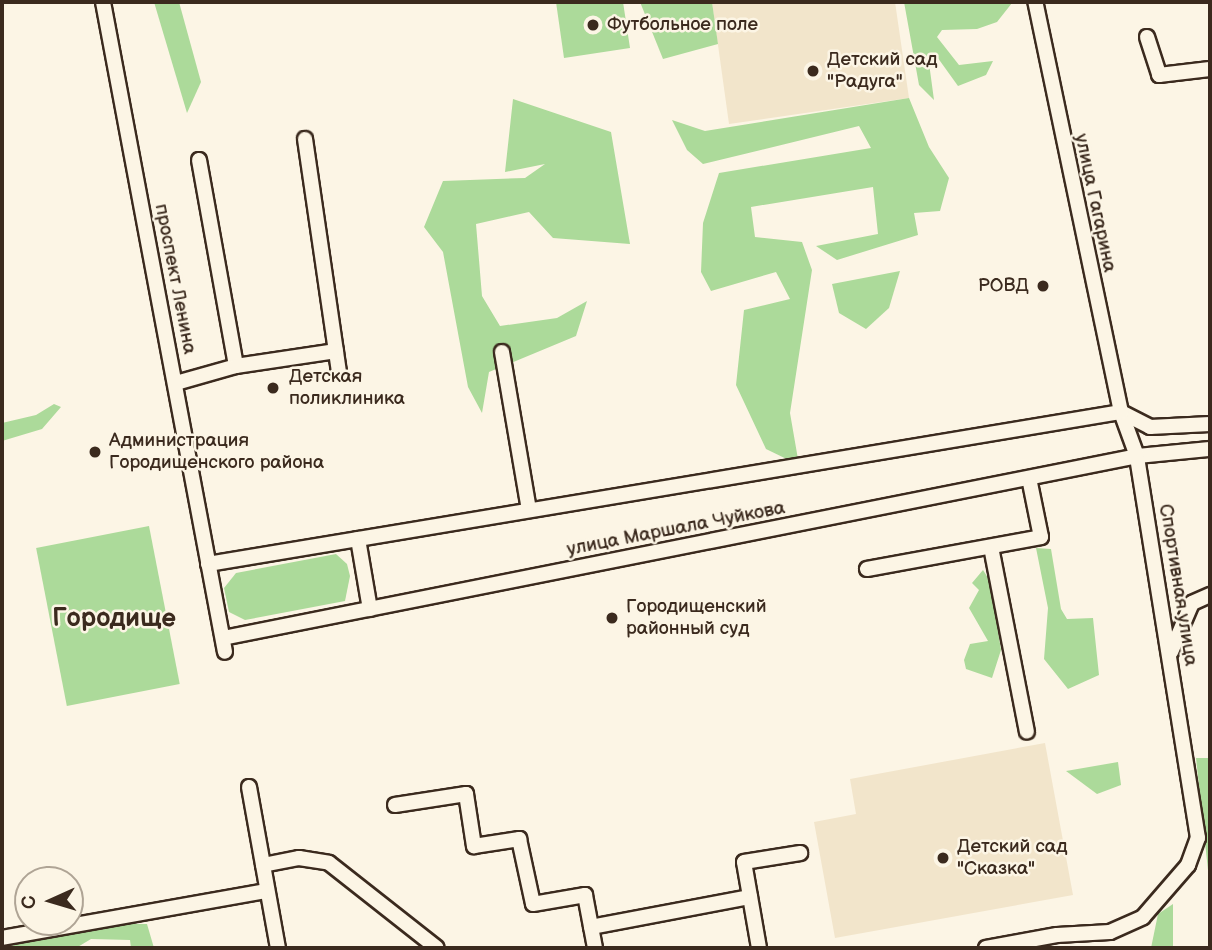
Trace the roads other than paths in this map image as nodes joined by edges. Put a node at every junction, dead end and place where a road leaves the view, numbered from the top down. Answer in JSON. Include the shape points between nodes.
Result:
{"nodes":[{"id":1,"x":103,"y":2,"type":"edge"},
{"id":2,"x":1035,"y":2,"type":"edge"},
{"id":3,"x":1147,"y":37,"type":"dead end"},
{"id":4,"x":1210,"y":69,"type":"edge"},
{"id":5,"x":305,"y":139,"type":"dead end"},
{"id":6,"x":199,"y":160,"type":"dead end"},
{"id":7,"x":336,"y":351,"type":"junction"},
{"id":8,"x":502,"y":352,"type":"dead end"},
{"id":9,"x":236,"y":366,"type":"junction"},
{"id":10,"x":339,"y":372,"type":"dead end"},
{"id":11,"x":176,"y":383,"type":"junction"},
{"id":12,"x":1121,"y":412,"type":"junction"},
{"id":13,"x":1210,"y":424,"type":"edge"},
{"id":14,"x":1210,"y":449,"type":"edge"},
{"id":15,"x":1137,"y":456,"type":"junction"},
{"id":16,"x":1029,"y":478,"type":"junction"},
{"id":17,"x":529,"y":510,"type":"junction"},
{"id":18,"x":358,"y":538,"type":"junction"},
{"id":19,"x":991,"y":547,"type":"junction"},
{"id":20,"x":208,"y":564,"type":"junction"},
{"id":21,"x":867,"y":569,"type":"dead end"},
{"id":22,"x":1210,"y":594,"type":"edge"},
{"id":23,"x":370,"y":610,"type":"junction"},
{"id":24,"x":224,"y":645,"type":"joint"},
{"id":25,"x":1170,"y":656,"type":"junction"},
{"id":26,"x":1027,"y":732,"type":"dead end"},
{"id":27,"x":249,"y":787,"type":"dead end"},
{"id":28,"x":395,"y":805,"type":"dead end"},
{"id":29,"x":800,"y":853,"type":"dead end"},
{"id":30,"x":263,"y":865,"type":"junction"},
{"id":31,"x":268,"y":891,"type":"junction"},
{"id":32,"x":750,"y":897,"type":"junction"},
{"id":33,"x":591,"y":926,"type":"junction"},
{"id":34,"x":2,"y":938,"type":"edge"},
{"id":35,"x":1054,"y":942,"type":"edge"},
{"id":36,"x":278,"y":948,"type":"edge"},
{"id":37,"x":436,"y":948,"type":"edge"},
{"id":38,"x":595,"y":948,"type":"edge"},
{"id":39,"x":759,"y":948,"type":"edge"},
{"id":40,"x":986,"y":948,"type":"edge"}],
"edges":[{"from":1,"to":11,"type":"street","name":"проспект Ленина"},
{"from":2,"to":12,"type":"street","name":"улица Гагарина"},
{"from":3,"to":4,"type":"street","via":[[1159,75]]},
{"from":5,"to":7,"type":"street"},
{"from":6,"to":9,"type":"street"},
{"from":7,"to":9,"type":"street"},
{"from":7,"to":10,"type":"street"},
{"from":8,"to":17,"type":"street"},
{"from":9,"to":11,"type":"street"},
{"from":11,"to":20,"type":"street","name":"проспект Ленина"},
{"from":12,"to":13,"type":"street","via":[[1150,427]]},
{"from":12,"to":15,"type":"street","name":"улица Гагарина"},
{"from":12,"to":17,"type":"street","name":"улица Маршала Чуйкова"},
{"from":14,"to":15,"type":"street","name":"улица Маршала Чуйкова"},
{"from":15,"to":16,"type":"street","name":"улица Маршала Чуйкова"},
{"from":15,"to":25,"type":"street","name":"Спортивная улица"},
{"from":16,"to":19,"type":"street","via":[[1041,537]]},
{"from":16,"to":23,"type":"street","name":"улица Маршала Чуйкова"},
{"from":17,"to":18,"type":"street","name":"улица Маршала Чуйкова"},
{"from":18,"to":20,"type":"street","name":"улица Маршала Чуйкова"},
{"from":18,"to":23,"type":"street"},
{"from":19,"to":21,"type":"street"},
{"from":19,"to":26,"type":"street"},
{"from":20,"to":24,"type":"street","name":"проспект Ленина"},
{"from":22,"to":25,"type":"street","via":[[1192,603]]},
{"from":23,"to":24,"type":"street","name":"улица Маршала Чуйкова"},
{"from":25,"to":35,"type":"street","name":"Спортивная улица","via":[[1198,838],[1188,865],[1143,917],[1110,932]]},
{"from":27,"to":30,"type":"street"},
{"from":28,"to":33,"type":"street","via":[[466,794],[474,846],[519,839],[533,904],[585,894]]},
{"from":29,"to":32,"type":"street","via":[[744,863]]},
{"from":30,"to":31,"type":"street"},
{"from":30,"to":37,"type":"street","via":[[299,858],[329,863]]},
{"from":31,"to":34,"type":"street"},
{"from":31,"to":36,"type":"street"},
{"from":32,"to":33,"type":"street"},
{"from":32,"to":39,"type":"street"},
{"from":33,"to":38,"type":"street"},
{"from":35,"to":40,"type":"street","name":"Спортивная улица"}]}
